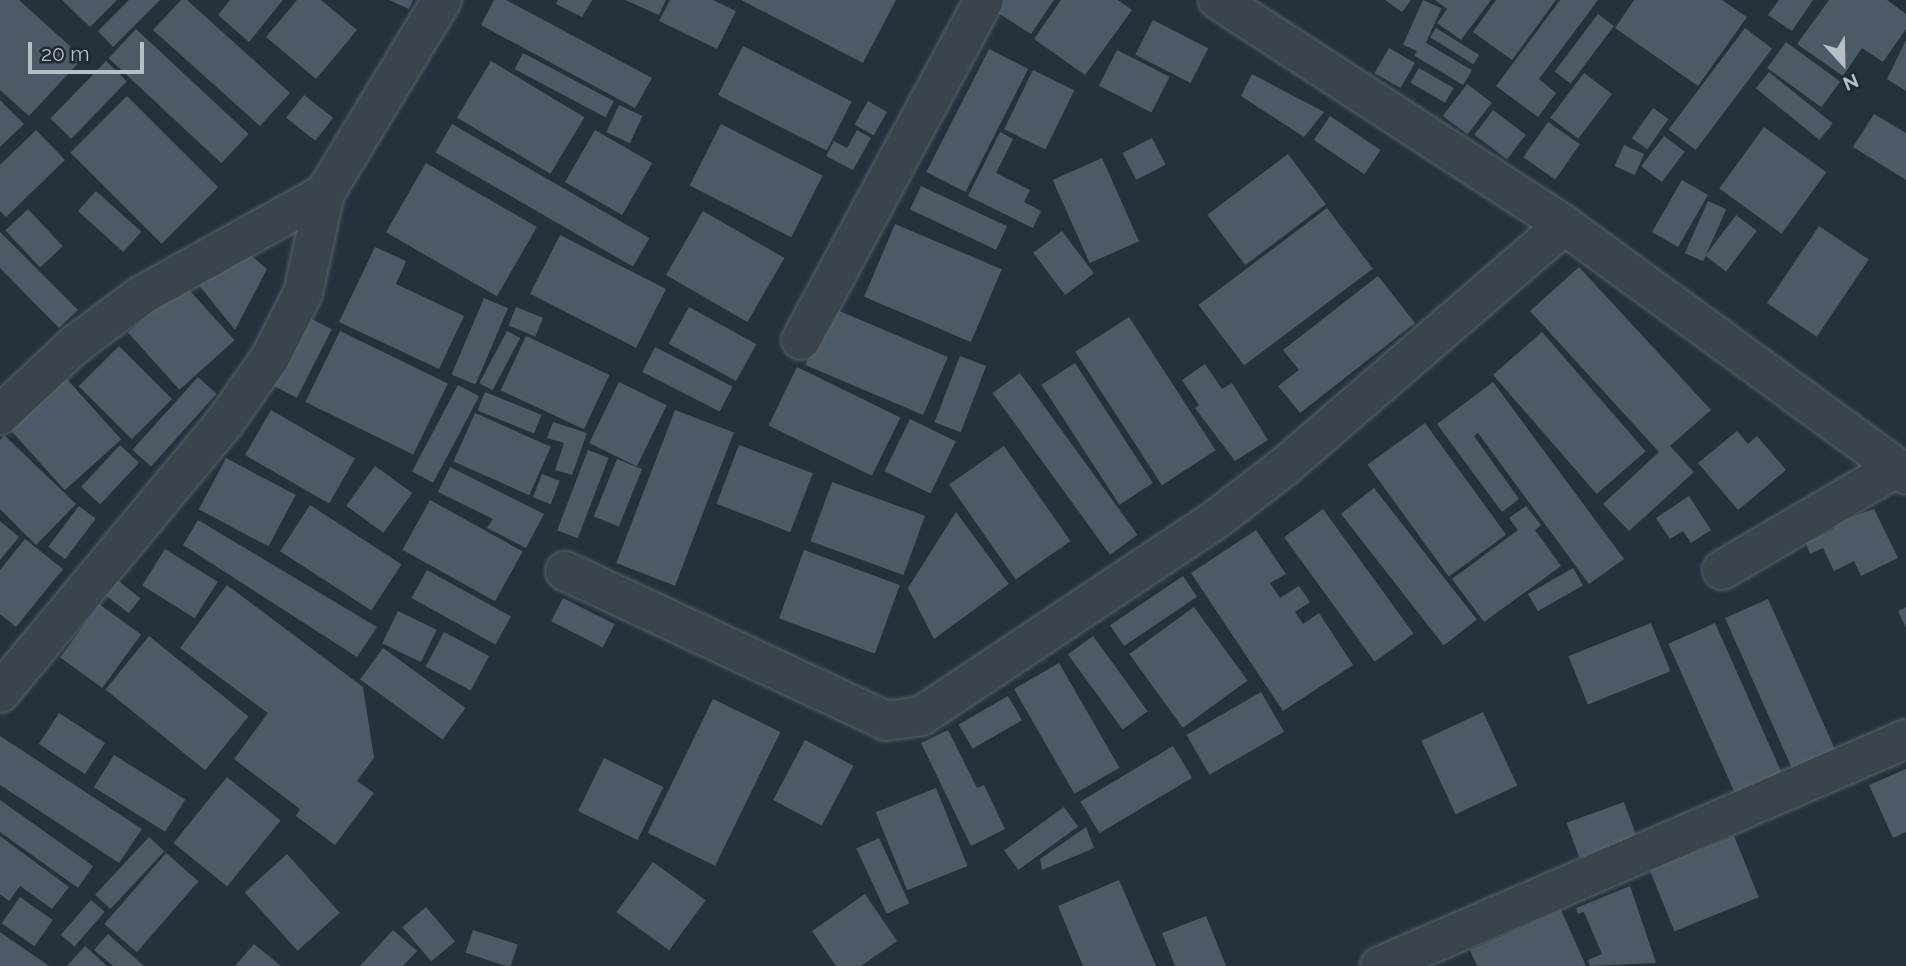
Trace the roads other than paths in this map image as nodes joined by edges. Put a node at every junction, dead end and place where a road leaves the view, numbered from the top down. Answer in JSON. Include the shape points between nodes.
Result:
{"nodes":[{"id":1,"x":442,"y":0,"type":"edge"},
{"id":2,"x":984,"y":0,"type":"edge"},
{"id":3,"x":1218,"y":0,"type":"edge"},
{"id":4,"x":325,"y":193,"type":"junction"},
{"id":5,"x":1564,"y":225,"type":"junction"},
{"id":6,"x":801,"y":340,"type":"dead end"},
{"id":7,"x":0,"y":415,"type":"edge"},
{"id":8,"x":1901,"y":471,"type":"edge"},
{"id":9,"x":565,"y":570,"type":"dead end"},
{"id":10,"x":1722,"y":570,"type":"dead end"},
{"id":11,"x":0,"y":693,"type":"edge"},
{"id":12,"x":1906,"y":739,"type":"edge"},
{"id":13,"x":1380,"y":966,"type":"edge"}],
"edges":[{"from":1,"to":4,"type":"street"},
{"from":2,"to":6,"type":"street"},
{"from":3,"to":5,"type":"street"},
{"from":4,"to":7,"type":"street","via":[[142,295],[76,344]]},
{"from":4,"to":11,"type":"street","via":[[303,293],[270,358],[225,422]]},
{"from":5,"to":8,"type":"street"},
{"from":5,"to":9,"type":"street","via":[[1284,467],[1219,517],[921,716],[887,721]]},
{"from":8,"to":10,"type":"street"},
{"from":12,"to":13,"type":"street"}]}
